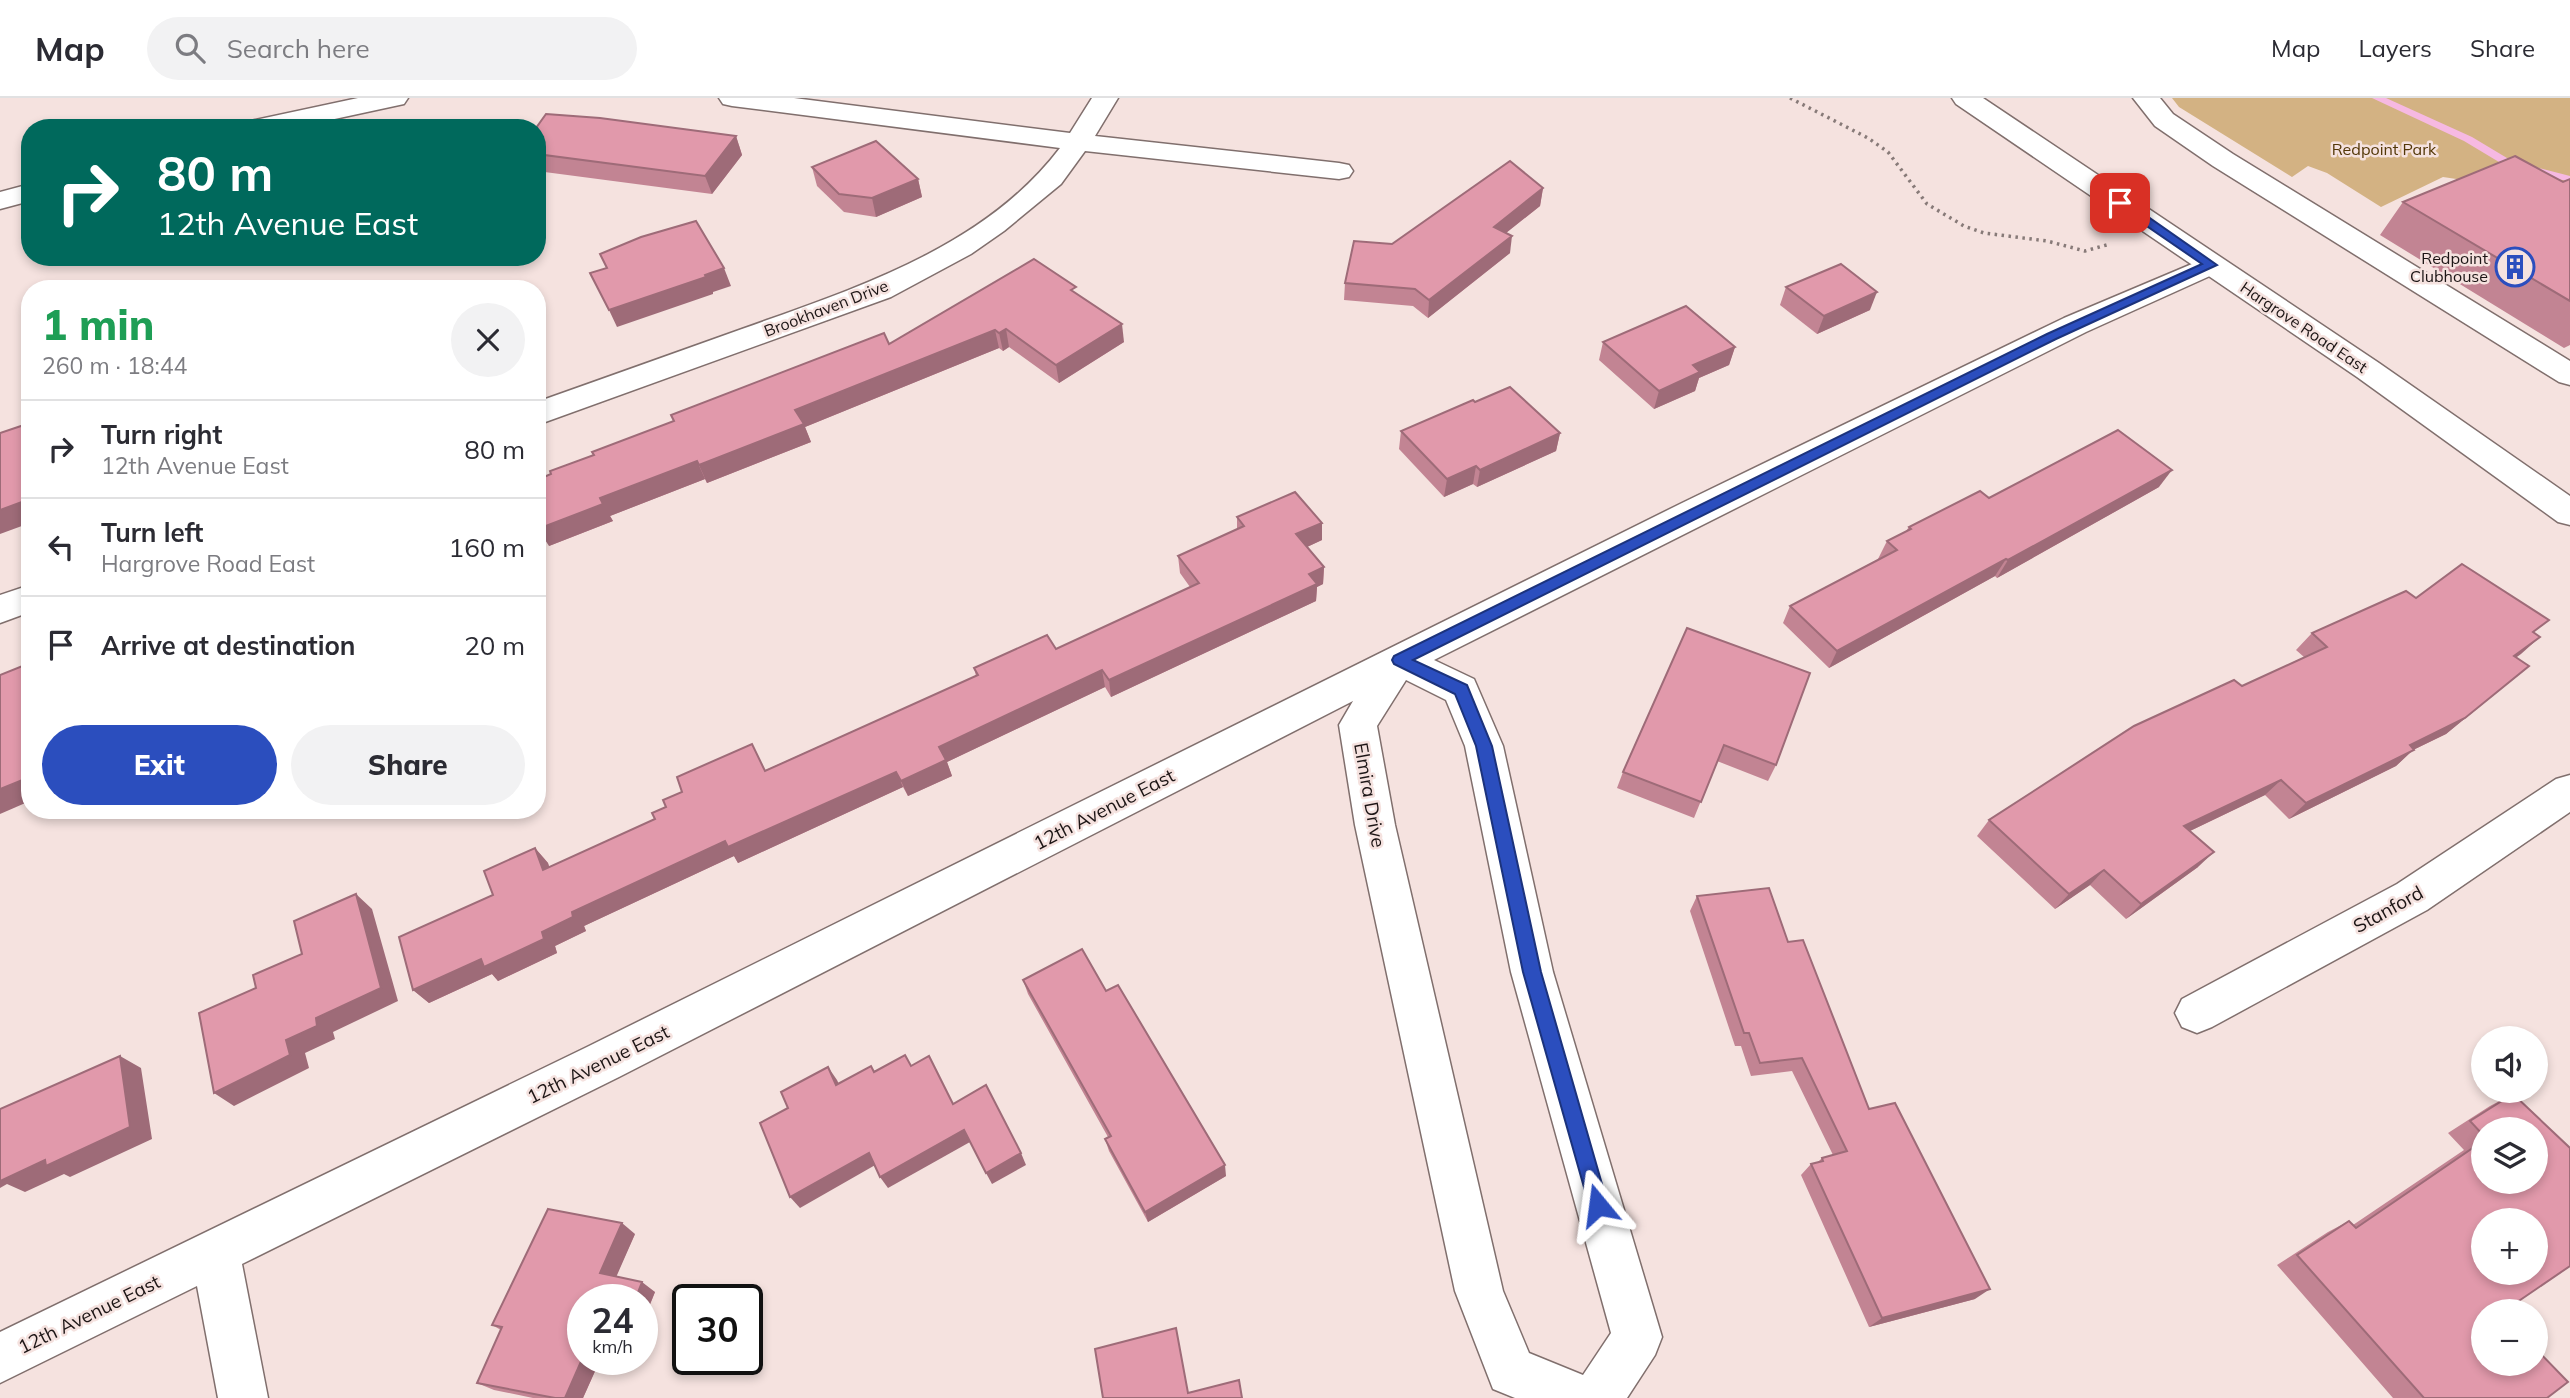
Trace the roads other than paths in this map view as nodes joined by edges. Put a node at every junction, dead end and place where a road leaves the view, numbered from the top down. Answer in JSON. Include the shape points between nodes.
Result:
{"nodes":[{"id":1,"x":395,"y":98,"type":"edge"},
{"id":2,"x":732,"y":98,"type":"edge"},
{"id":3,"x":1105,"y":98,"type":"edge"},
{"id":4,"x":1965,"y":98,"type":"edge"},
{"id":5,"x":2146,"y":98,"type":"edge"},
{"id":6,"x":297,"y":119,"type":"edge"},
{"id":7,"x":1078,"y":142,"type":"junction"},
{"id":8,"x":1339,"y":171,"type":"dead end"},
{"id":9,"x":21,"y":195,"type":"edge"},
{"id":10,"x":0,"y":201,"type":"edge"},
{"id":11,"x":2211,"y":265,"type":"junction"},
{"id":12,"x":2570,"y":375,"type":"edge"},
{"id":13,"x":546,"y":411,"type":"edge"},
{"id":14,"x":2570,"y":513,"type":"edge"},
{"id":15,"x":21,"y":601,"type":"edge"},
{"id":16,"x":0,"y":609,"type":"edge"},
{"id":17,"x":1399,"y":660,"type":"junction"},
{"id":18,"x":2570,"y":792,"type":"edge"},
{"id":19,"x":2197,"y":1013,"type":"dead end"},
{"id":20,"x":215,"y":1252,"type":"junction"},
{"id":21,"x":0,"y":1358,"type":"edge"},
{"id":22,"x":243,"y":1398,"type":"edge"},
{"id":23,"x":1576,"y":1398,"type":"edge"},
{"id":24,"x":1598,"y":1398,"type":"edge"}],
"edges":[{"from":1,"to":6,"type":"street"},
{"from":2,"to":7,"type":"street"},
{"from":3,"to":7,"type":"street","name":"Brookhaven Drive"},
{"from":4,"to":11,"type":"street","name":"Hargrove Road East"},
{"from":5,"to":12,"type":"street","via":[[2164,120],[2223,160]]},
{"from":7,"to":8,"type":"street"},
{"from":7,"to":13,"type":"street","name":"Brookhaven Drive","via":[[1051,178],[994,225],[961,248],[880,290]]},
{"from":9,"to":10,"type":"street"},
{"from":11,"to":14,"type":"street","name":"Hargrove Road East"},
{"from":11,"to":17,"type":"street","name":"12th Avenue East","via":[[2063,331]]},
{"from":15,"to":16,"type":"street"},
{"from":17,"to":20,"type":"street","name":"12th Avenue East","via":[[603,1062]]},
{"from":17,"to":23,"type":"street","name":"Elmira Drive","via":[[1358,725],[1375,825],[1479,1291],[1511,1371]]},
{"from":17,"to":24,"type":"street","via":[[1461,690],[1484,746],[1532,972],[1637,1338]]},
{"from":18,"to":19,"type":"street","name":"Stanford","via":[[2412,897]]},
{"from":20,"to":21,"type":"street","name":"12th Avenue East"},
{"from":20,"to":22,"type":"street"}]}
